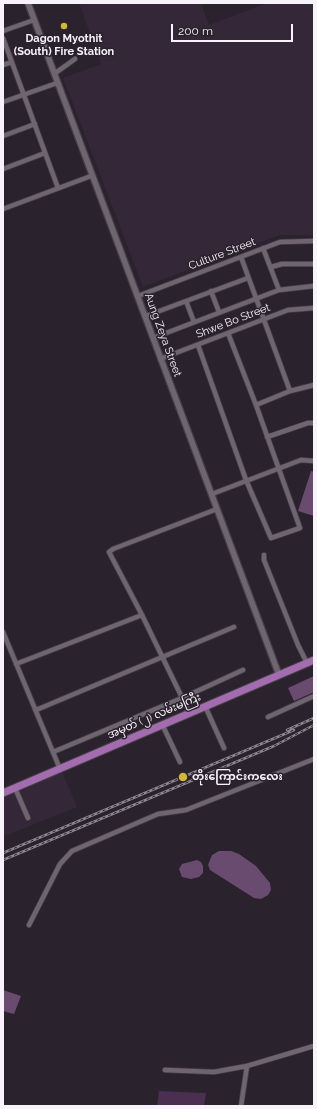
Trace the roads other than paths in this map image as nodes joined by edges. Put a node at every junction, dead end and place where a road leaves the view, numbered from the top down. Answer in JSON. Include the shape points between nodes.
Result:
{"nodes":[{"id":1,"x":28,"y":3,"type":"edge"},
{"id":2,"x":34,"y":20,"type":"junction"},
{"id":3,"x":3,"y":31,"type":"edge"},
{"id":4,"x":3,"y":38,"type":"edge"},
{"id":5,"x":75,"y":59,"type":"dead end"},
{"id":6,"x":12,"y":62,"type":"junction"},
{"id":7,"x":3,"y":65,"type":"edge"},
{"id":8,"x":54,"y":74,"type":"junction"},
{"id":9,"x":58,"y":83,"type":"junction"},
{"id":10,"x":24,"y":95,"type":"junction"},
{"id":11,"x":3,"y":102,"type":"edge"},
{"id":12,"x":35,"y":124,"type":"junction"},
{"id":13,"x":3,"y":136,"type":"edge"},
{"id":14,"x":46,"y":153,"type":"junction"},
{"id":15,"x":3,"y":169,"type":"edge"},
{"id":16,"x":91,"y":176,"type":"junction"},
{"id":17,"x":58,"y":188,"type":"junction"},
{"id":18,"x":3,"y":209,"type":"edge"},
{"id":19,"x":314,"y":241,"type":"edge"},
{"id":20,"x":263,"y":248,"type":"junction"},
{"id":21,"x":241,"y":257,"type":"junction"},
{"id":22,"x":314,"y":264,"type":"edge"},
{"id":23,"x":271,"y":267,"type":"junction"},
{"id":24,"x":248,"y":278,"type":"junction"},
{"id":25,"x":314,"y":286,"type":"edge"},
{"id":26,"x":279,"y":290,"type":"junction"},
{"id":27,"x":211,"y":291,"type":"junction"},
{"id":28,"x":138,"y":296,"type":"junction"},
{"id":29,"x":256,"y":298,"type":"junction"},
{"id":30,"x":186,"y":301,"type":"junction"},
{"id":31,"x":314,"y":308,"type":"edge"},
{"id":32,"x":219,"y":312,"type":"junction"},
{"id":33,"x":146,"y":316,"type":"junction"},
{"id":34,"x":263,"y":319,"type":"junction"},
{"id":35,"x":194,"y":322,"type":"junction"},
{"id":36,"x":228,"y":333,"type":"junction"},
{"id":37,"x":153,"y":338,"type":"junction"},
{"id":38,"x":198,"y":345,"type":"junction"},
{"id":39,"x":160,"y":360,"type":"junction"},
{"id":40,"x":314,"y":385,"type":"edge"},
{"id":41,"x":290,"y":391,"type":"junction"},
{"id":42,"x":256,"y":405,"type":"junction"},
{"id":43,"x":314,"y":423,"type":"edge"},
{"id":44,"x":267,"y":437,"type":"junction"},
{"id":45,"x":314,"y":462,"type":"edge"},
{"id":46,"x":278,"y":468,"type":"junction"},
{"id":47,"x":246,"y":480,"type":"junction"},
{"id":48,"x":212,"y":494,"type":"junction"},
{"id":49,"x":217,"y":509,"type":"junction"},
{"id":50,"x":264,"y":555,"type":"dead end"},
{"id":51,"x":142,"y":614,"type":"junction"},
{"id":52,"x":234,"y":627,"type":"dead end"},
{"id":53,"x":3,"y":632,"type":"edge"},
{"id":54,"x":163,"y":657,"type":"junction"},
{"id":55,"x":314,"y":660,"type":"edge"},
{"id":56,"x":306,"y":663,"type":"junction"},
{"id":57,"x":16,"y":664,"type":"junction"},
{"id":58,"x":243,"y":670,"type":"dead end"},
{"id":59,"x":279,"y":675,"type":"junction"},
{"id":60,"x":314,"y":696,"type":"edge"},
{"id":61,"x":182,"y":698,"type":"junction"},
{"id":62,"x":205,"y":706,"type":"junction"},
{"id":63,"x":36,"y":710,"type":"junction"},
{"id":64,"x":189,"y":712,"type":"junction"},
{"id":65,"x":268,"y":716,"type":"dead end"},
{"id":66,"x":162,"y":724,"type":"junction"},
{"id":67,"x":224,"y":748,"type":"dead end"},
{"id":68,"x":53,"y":752,"type":"junction"},
{"id":69,"x":314,"y":759,"type":"edge"},
{"id":70,"x":180,"y":762,"type":"dead end"},
{"id":71,"x":60,"y":769,"type":"junction"},
{"id":72,"x":15,"y":788,"type":"junction"},
{"id":73,"x":3,"y":793,"type":"edge"},
{"id":74,"x":28,"y":818,"type":"dead end"},
{"id":75,"x":30,"y":925,"type":"dead end"},
{"id":76,"x":314,"y":1046,"type":"edge"},
{"id":77,"x":247,"y":1066,"type":"junction"},
{"id":78,"x":165,"y":1070,"type":"dead end"},
{"id":79,"x":241,"y":1106,"type":"edge"}],
"edges":[{"from":1,"to":2,"type":"street","name":"Aung Zeya Street"},
{"from":2,"to":3,"type":"street"},
{"from":2,"to":8,"type":"street","name":"Aung Zeya Street"},
{"from":4,"to":6,"type":"street"},
{"from":5,"to":8,"type":"street"},
{"from":6,"to":7,"type":"street"},
{"from":6,"to":10,"type":"street"},
{"from":8,"to":9,"type":"street","name":"Aung Zeya Street"},
{"from":9,"to":10,"type":"street"},
{"from":9,"to":16,"type":"street","name":"Aung Zeya Street"},
{"from":10,"to":11,"type":"street"},
{"from":10,"to":12,"type":"street"},
{"from":12,"to":13,"type":"street"},
{"from":12,"to":14,"type":"street"},
{"from":14,"to":15,"type":"street"},
{"from":14,"to":17,"type":"street"},
{"from":16,"to":17,"type":"street"},
{"from":16,"to":28,"type":"street","name":"Aung Zeya Street"},
{"from":17,"to":18,"type":"street"},
{"from":19,"to":20,"type":"street","name":"Culture Street","via":[[280,242]]},
{"from":20,"to":21,"type":"street","name":"Culture Street"},
{"from":20,"to":23,"type":"street"},
{"from":21,"to":24,"type":"street"},
{"from":21,"to":28,"type":"street","name":"Culture Street"},
{"from":22,"to":23,"type":"street","via":[[282,264]]},
{"from":23,"to":26,"type":"street"},
{"from":24,"to":27,"type":"street"},
{"from":24,"to":29,"type":"street"},
{"from":25,"to":26,"type":"street"},
{"from":26,"to":29,"type":"street"},
{"from":27,"to":30,"type":"street"},
{"from":27,"to":32,"type":"street"},
{"from":28,"to":33,"type":"street","name":"Aung Zeya Street"},
{"from":29,"to":32,"type":"street"},
{"from":29,"to":34,"type":"street"},
{"from":30,"to":33,"type":"street"},
{"from":30,"to":35,"type":"street"},
{"from":31,"to":34,"type":"street","name":"Shwe Bo Street","via":[[288,310]]},
{"from":32,"to":35,"type":"street"},
{"from":33,"to":37,"type":"street","name":"Aung Zeya Street"},
{"from":34,"to":36,"type":"street","name":"Shwe Bo Street"},
{"from":34,"to":41,"type":"street"},
{"from":35,"to":37,"type":"street"},
{"from":36,"to":38,"type":"street","name":"Shwe Bo Street"},
{"from":36,"to":42,"type":"street"},
{"from":37,"to":39,"type":"street","name":"Aung Zeya Street"},
{"from":38,"to":39,"type":"street","name":"Shwe Bo Street"},
{"from":38,"to":47,"type":"street"},
{"from":39,"to":48,"type":"street","name":"Aung Zeya Street"},
{"from":40,"to":41,"type":"street"},
{"from":41,"to":42,"type":"street"},
{"from":42,"to":44,"type":"street"},
{"from":43,"to":44,"type":"street"},
{"from":44,"to":46,"type":"street"},
{"from":45,"to":46,"type":"street","via":[[301,460]]},
{"from":46,"to":47,"type":"street"},
{"from":46,"to":47,"type":"street","via":[[300,528],[271,538]]},
{"from":47,"to":48,"type":"street"},
{"from":48,"to":49,"type":"street","name":"Aung Zeya Street"},
{"from":49,"to":51,"type":"street","via":[[110,550],[113,561]]},
{"from":49,"to":59,"type":"street","name":"Aung Zeya Street"},
{"from":50,"to":56,"type":"street"},
{"from":51,"to":54,"type":"street"},
{"from":51,"to":57,"type":"street"},
{"from":52,"to":54,"type":"street"},
{"from":53,"to":57,"type":"street"},
{"from":54,"to":61,"type":"street"},
{"from":54,"to":63,"type":"street"},
{"from":55,"to":56,"type":"main road","name":"အမှတ် (၂) လမ်းမကြီး"},
{"from":56,"to":59,"type":"main road","name":"အမှတ် (၂) လမ်းမကြီး"},
{"from":57,"to":63,"type":"street"},
{"from":58,"to":61,"type":"street"},
{"from":59,"to":62,"type":"main road","name":"အမှတ် (၂) လမ်းမကြီး"},
{"from":60,"to":65,"type":"street"},
{"from":61,"to":64,"type":"street"},
{"from":61,"to":68,"type":"street"},
{"from":62,"to":64,"type":"main road","name":"အမှတ် (၂) လမ်းမကြီး"},
{"from":62,"to":67,"type":"street"},
{"from":63,"to":68,"type":"street"},
{"from":64,"to":66,"type":"main road","name":"အမှတ် (၂) လမ်းမကြီး"},
{"from":66,"to":70,"type":"street"},
{"from":66,"to":71,"type":"main road","name":"အမှတ် (၂) လမ်းမကြီး"},
{"from":68,"to":71,"type":"street"},
{"from":69,"to":75,"type":"street","via":[[186,810],[158,814],[72,851],[60,864]]},
{"from":71,"to":72,"type":"main road","name":"အမှတ် (၂) လမ်းမကြီး"},
{"from":72,"to":73,"type":"main road","name":"အမှတ် (၂) လမ်းမကြီး"},
{"from":72,"to":74,"type":"street"},
{"from":76,"to":77,"type":"street"},
{"from":77,"to":78,"type":"street","via":[[214,1072]]},
{"from":77,"to":79,"type":"street"}]}
